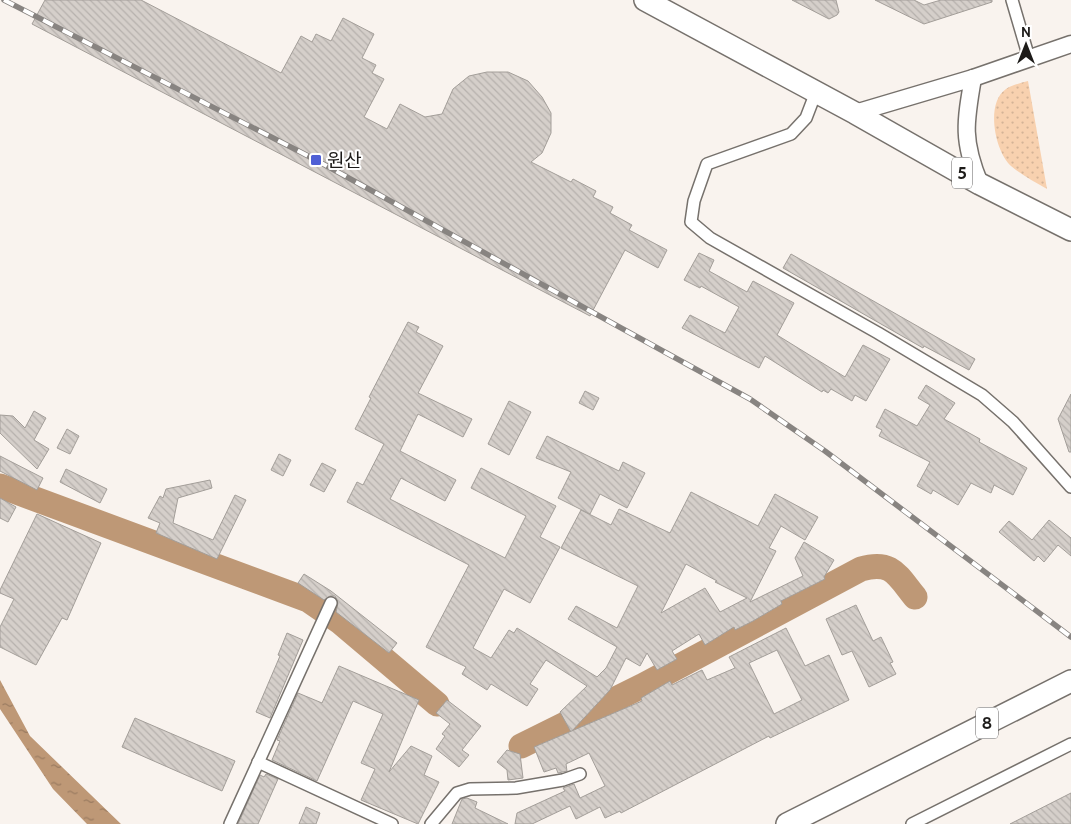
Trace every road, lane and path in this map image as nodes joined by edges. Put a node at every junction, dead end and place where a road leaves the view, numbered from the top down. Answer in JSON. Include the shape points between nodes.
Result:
{"nodes":[{"id":1,"x":645,"y":0,"type":"edge"},
{"id":2,"x":1012,"y":0,"type":"edge"},
{"id":3,"x":1071,"y":44,"type":"edge"},
{"id":4,"x":1029,"y":58,"type":"junction"},
{"id":5,"x":973,"y":78,"type":"junction"},
{"id":6,"x":816,"y":92,"type":"junction"},
{"id":7,"x":855,"y":113,"type":"junction"},
{"id":8,"x":980,"y":184,"type":"junction"},
{"id":9,"x":1071,"y":230,"type":"edge"},
{"id":10,"x":1071,"y":487,"type":"edge"},
{"id":11,"x":331,"y":603,"type":"dead end"},
{"id":12,"x":1071,"y":681,"type":"edge"},
{"id":13,"x":1071,"y":744,"type":"edge"},
{"id":14,"x":258,"y":762,"type":"junction"},
{"id":15,"x":580,"y":774,"type":"dead end"},
{"id":16,"x":230,"y":824,"type":"edge"},
{"id":17,"x":392,"y":824,"type":"edge"},
{"id":18,"x":431,"y":824,"type":"edge"},
{"id":19,"x":787,"y":824,"type":"edge"},
{"id":20,"x":912,"y":824,"type":"edge"}],
"edges":[{"from":1,"to":6,"type":"highway","number":"5"},
{"from":2,"to":4,"type":"street"},
{"from":3,"to":4,"type":"main road"},
{"from":4,"to":5,"type":"main road"},
{"from":5,"to":7,"type":"main road"},
{"from":5,"to":8,"type":"main road","via":[[965,122],[969,158]]},
{"from":6,"to":7,"type":"highway","number":"5"},
{"from":6,"to":10,"type":"street","via":[[806,118],[791,134],[707,164],[694,201],[691,222],[710,238],[982,396],[1012,422]]},
{"from":7,"to":8,"type":"highway","number":"5"},
{"from":8,"to":9,"type":"highway","number":"5"},
{"from":11,"to":14,"type":"street"},
{"from":12,"to":19,"type":"highway","number":"8"},
{"from":13,"to":20,"type":"street"},
{"from":14,"to":16,"type":"street"},
{"from":14,"to":17,"type":"street"},
{"from":15,"to":18,"type":"street","via":[[516,788],[470,789],[456,793]]}]}
